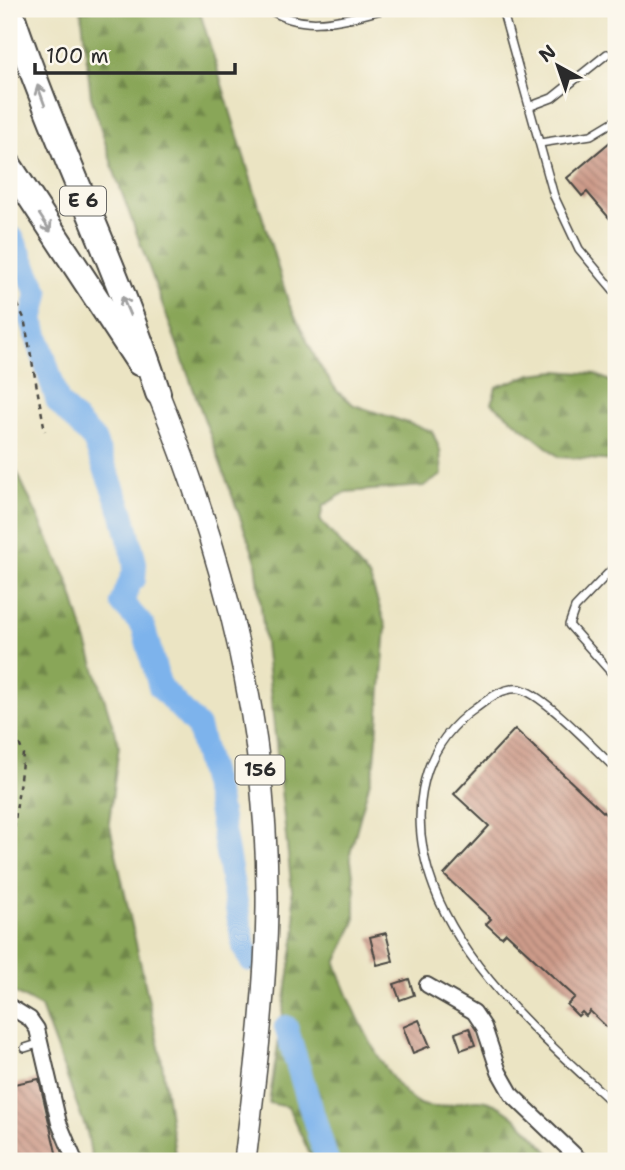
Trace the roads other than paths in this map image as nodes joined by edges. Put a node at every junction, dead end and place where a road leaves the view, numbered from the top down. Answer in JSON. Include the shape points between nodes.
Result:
{"nodes":[{"id":1,"x":10,"y":9,"type":"edge"},
{"id":2,"x":269,"y":9,"type":"edge"},
{"id":3,"x":386,"y":9,"type":"edge"},
{"id":4,"x":502,"y":9,"type":"edge"},
{"id":5,"x":607,"y":54,"type":"dead end"},
{"id":6,"x":531,"y":106,"type":"junction"},
{"id":7,"x":616,"y":120,"type":"edge"},
{"id":8,"x":540,"y":143,"type":"junction"},
{"id":9,"x":9,"y":165,"type":"edge"},
{"id":10,"x":616,"y":293,"type":"edge"},
{"id":11,"x":158,"y":393,"type":"junction"},
{"id":12,"x":616,"y":565,"type":"edge"},
{"id":13,"x":616,"y":678,"type":"edge"},
{"id":14,"x":616,"y":769,"type":"edge"},
{"id":15,"x":427,"y":985,"type":"dead end"},
{"id":16,"x":9,"y":1006,"type":"edge"},
{"id":17,"x":42,"y":1043,"type":"junction"},
{"id":18,"x":25,"y":1048,"type":"dead end"},
{"id":19,"x":616,"y":1106,"type":"edge"},
{"id":20,"x":75,"y":1161,"type":"edge"},
{"id":21,"x":245,"y":1161,"type":"edge"},
{"id":22,"x":581,"y":1161,"type":"edge"}],
"edges":[{"from":11,"to":1,"type":"highway","number":"E 6","one_way":true,"via":[[141,339],[55,133]]},
{"from":2,"to":3,"type":"lane","via":[[298,23]]},
{"from":4,"to":6,"type":"lane"},
{"from":5,"to":6,"type":"lane","via":[[552,98]]},
{"from":6,"to":8,"type":"lane"},
{"from":7,"to":8,"type":"lane","via":[[591,135]]},
{"from":8,"to":10,"type":"lane","via":[[554,196],[579,249]]},
{"from":9,"to":11,"type":"highway","number":"E 6","one_way":true},
{"from":11,"to":21,"type":"main road","number":"156","via":[[222,574],[257,742],[266,930]]},
{"from":12,"to":13,"type":"lane","via":[[575,608],[569,625]]},
{"from":14,"to":19,"type":"lane","via":[[535,695],[517,689],[495,694],[465,715],[435,747],[424,774],[420,816],[424,860],[435,891],[483,970],[534,1029]]},
{"from":15,"to":22,"type":"street","via":[[474,1012],[512,1095]]},
{"from":16,"to":17,"type":"street","via":[[30,1019]]},
{"from":17,"to":18,"type":"lane"},
{"from":17,"to":20,"type":"street","via":[[59,1123]]}]}
